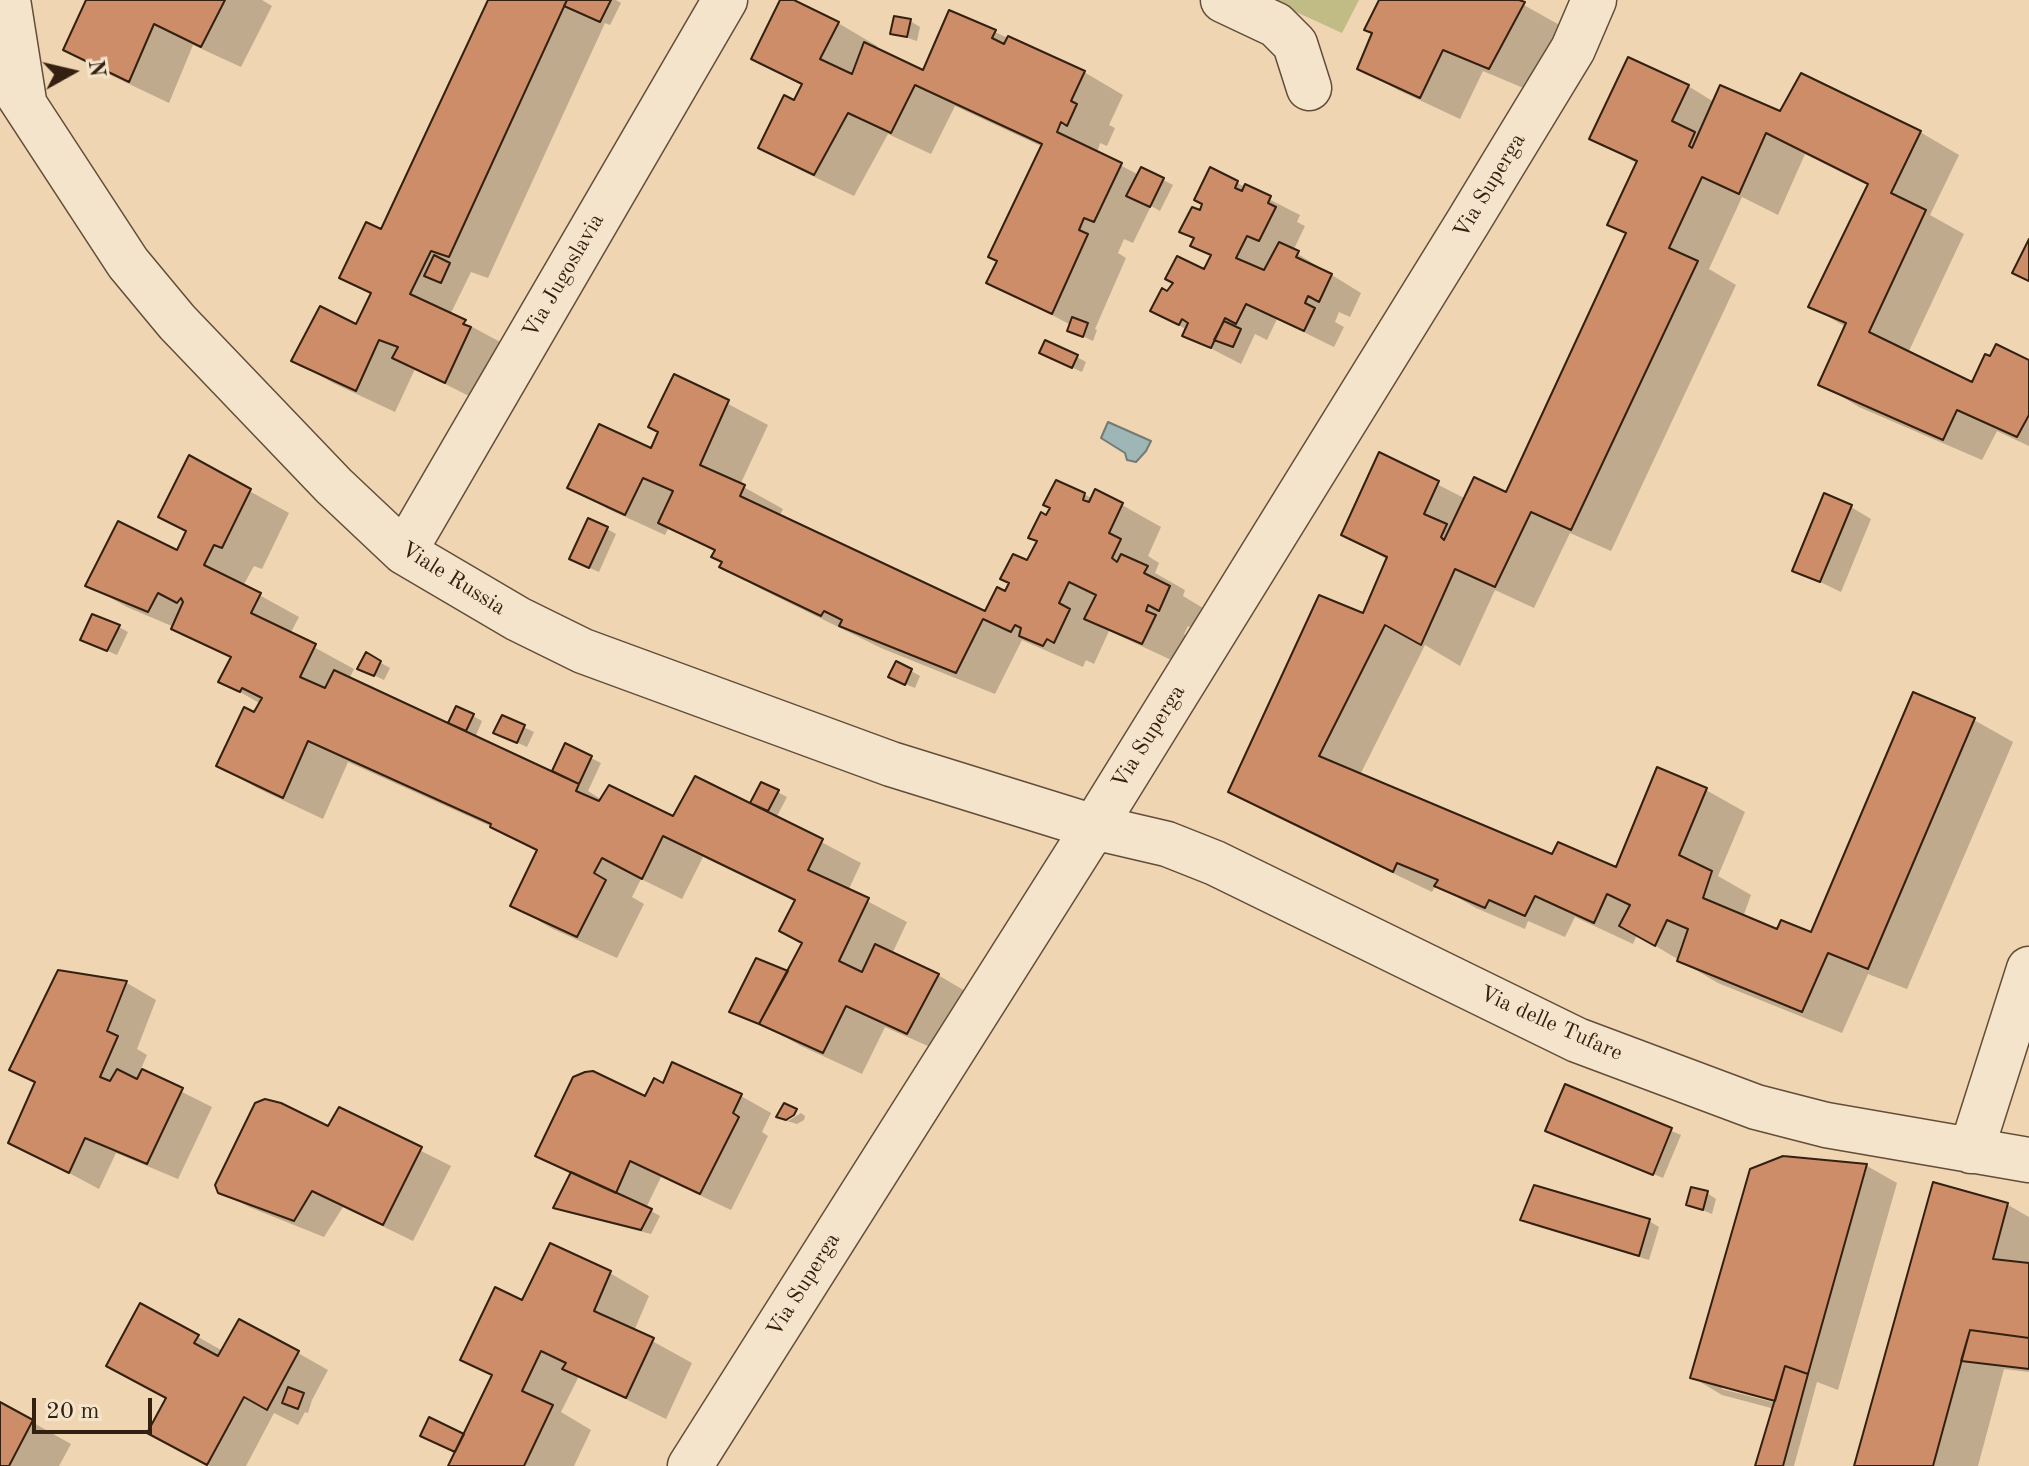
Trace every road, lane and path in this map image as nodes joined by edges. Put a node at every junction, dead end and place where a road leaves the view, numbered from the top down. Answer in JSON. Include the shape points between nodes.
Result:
{"nodes":[{"id":1,"x":8,"y":0,"type":"edge"},
{"id":2,"x":725,"y":0,"type":"edge"},
{"id":3,"x":1223,"y":0,"type":"edge"},
{"id":4,"x":1594,"y":0,"type":"edge"},
{"id":5,"x":0,"y":67,"type":"edge"},
{"id":6,"x":1309,"y":88,"type":"dead end"},
{"id":7,"x":25,"y":107,"type":"junction"},
{"id":8,"x":404,"y":552,"type":"junction"},
{"id":9,"x":1094,"y":827,"type":"junction"},
{"id":10,"x":2029,"y":969,"type":"edge"},
{"id":11,"x":1971,"y":1151,"type":"junction"},
{"id":12,"x":2029,"y":1160,"type":"edge"},
{"id":13,"x":690,"y":1466,"type":"edge"}],
"edges":[{"from":1,"to":7,"type":"street"},
{"from":2,"to":8,"type":"street","name":"Via Jugoslavia"},
{"from":3,"to":6,"type":"street","via":[[1276,25],[1295,44]]},
{"from":4,"to":9,"type":"street","name":"Via Superga","via":[[1573,49]]},
{"from":5,"to":7,"type":"street","name":"Viale Russia"},
{"from":7,"to":8,"type":"street","name":"Viale Russia","via":[[128,263],[177,322]]},
{"from":8,"to":9,"type":"street","name":"Viale Russia","via":[[583,651],[891,764]]},
{"from":9,"to":11,"type":"street","name":"Via delle Tufare","via":[[1167,844],[1215,863],[1577,1040],[1672,1076],[1756,1107],[1826,1125]]},
{"from":9,"to":13,"type":"street","name":"Via Superga"},
{"from":10,"to":11,"type":"street"},
{"from":11,"to":12,"type":"street","name":"Via delle Tufare"}]}
